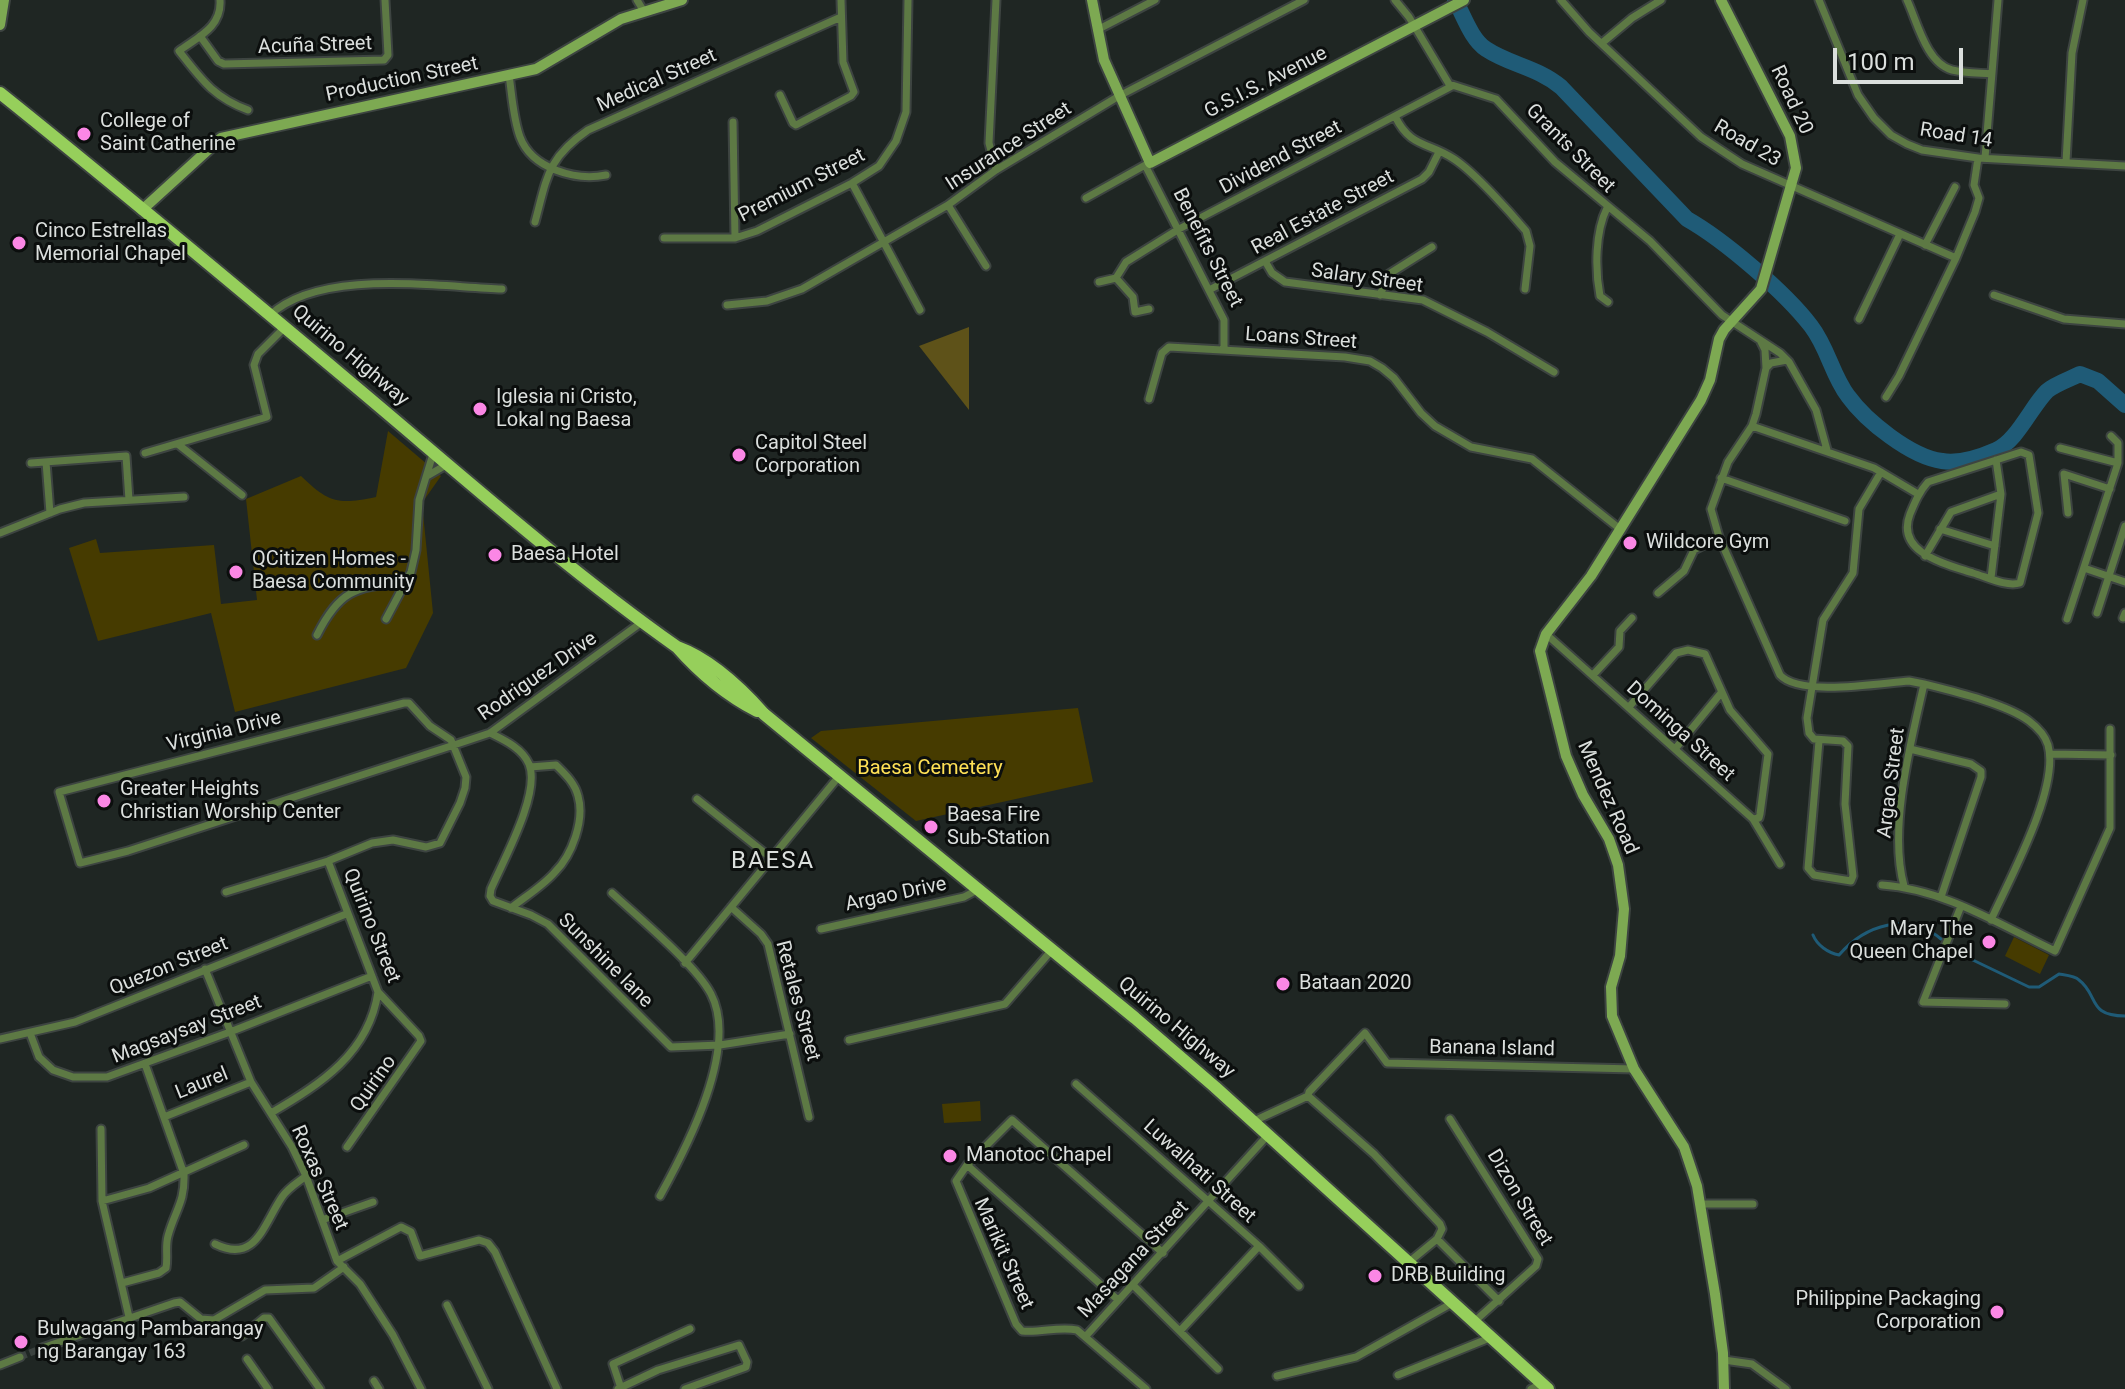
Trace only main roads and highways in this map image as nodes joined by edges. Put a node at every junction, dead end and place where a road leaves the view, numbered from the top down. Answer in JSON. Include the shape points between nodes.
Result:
{"nodes":[{"id":1,"x":0,"y":93,"type":"edge"},
{"id":2,"x":1541,"y":1387,"type":"edge"}],
"edges":[{"from":1,"to":2,"type":"main road","name":"Quirino Highway","via":[[446,465],[642,622],[747,694],[764,714],[1135,1018],[1475,1321]]}]}
